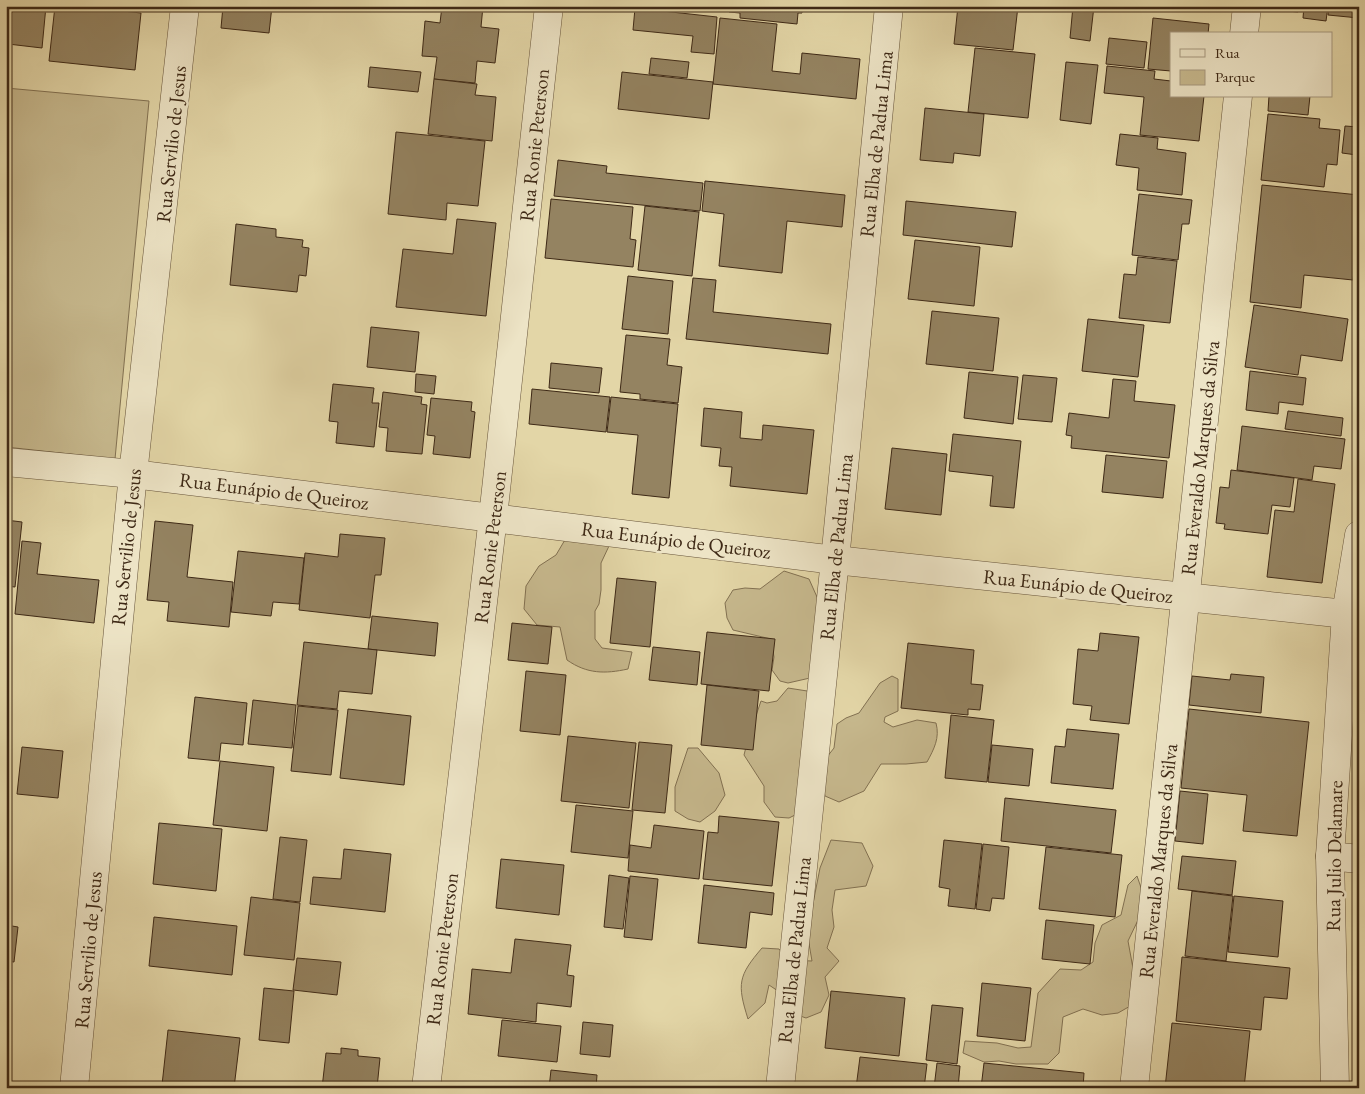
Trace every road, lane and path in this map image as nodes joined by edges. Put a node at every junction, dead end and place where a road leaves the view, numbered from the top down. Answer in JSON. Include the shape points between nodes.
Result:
{"nodes":[{"id":1,"x":185,"y":6,"type":"edge"},
{"id":2,"x":549,"y":6,"type":"edge"},
{"id":3,"x":889,"y":6,"type":"edge"},
{"id":4,"x":1247,"y":6,"type":"edge"},
{"id":5,"x":1244,"y":32,"type":"edge"},
{"id":6,"x":1238,"y":98,"type":"edge"},
{"id":7,"x":6,"y":462,"type":"edge"},
{"id":8,"x":133,"y":474,"type":"junction"},
{"id":9,"x":493,"y":517,"type":"junction"},
{"id":10,"x":1359,"y":535,"type":"edge"},
{"id":11,"x":835,"y":560,"type":"junction"},
{"id":12,"x":1186,"y":598,"type":"junction"},
{"id":13,"x":1346,"y":614,"type":"junction"},
{"id":14,"x":1330,"y":856,"type":"junction"},
{"id":15,"x":1359,"y":859,"type":"edge"},
{"id":16,"x":74,"y":1088,"type":"edge"},
{"id":17,"x":426,"y":1088,"type":"edge"},
{"id":18,"x":780,"y":1088,"type":"edge"},
{"id":19,"x":1134,"y":1088,"type":"edge"},
{"id":20,"x":1335,"y":1088,"type":"edge"}],
"edges":[{"from":1,"to":8,"type":"street","name":"Rua Servilio de Jesus"},
{"from":2,"to":9,"type":"street","name":"Rua Ronie Peterson"},
{"from":3,"to":11,"type":"street","name":"Rua Elba de Padua Lima"},
{"from":4,"to":5,"type":"street"},
{"from":6,"to":12,"type":"street","name":"Rua Everaldo Marques da Silva"},
{"from":7,"to":8,"type":"street","name":"Rua Eunápio de Queiroz"},
{"from":8,"to":9,"type":"street","name":"Rua Eunápio de Queiroz"},
{"from":8,"to":16,"type":"street","name":"Rua Servilio de Jesus"},
{"from":9,"to":11,"type":"street","name":"Rua Eunápio de Queiroz"},
{"from":9,"to":17,"type":"street","name":"Rua Ronie Peterson"},
{"from":10,"to":13,"type":"street","name":"Rua Julio Delamare"},
{"from":11,"to":12,"type":"street","name":"Rua Eunápio de Queiroz"},
{"from":11,"to":18,"type":"street","name":"Rua Elba de Padua Lima"},
{"from":12,"to":13,"type":"street","name":"Rua Eunápio de Queiroz"},
{"from":12,"to":19,"type":"street","name":"Rua Everaldo Marques da Silva"},
{"from":13,"to":14,"type":"street","name":"Rua Julio Delamare"},
{"from":14,"to":15,"type":"street"},
{"from":14,"to":20,"type":"street","name":"Rua Julio Delamare"}]}
